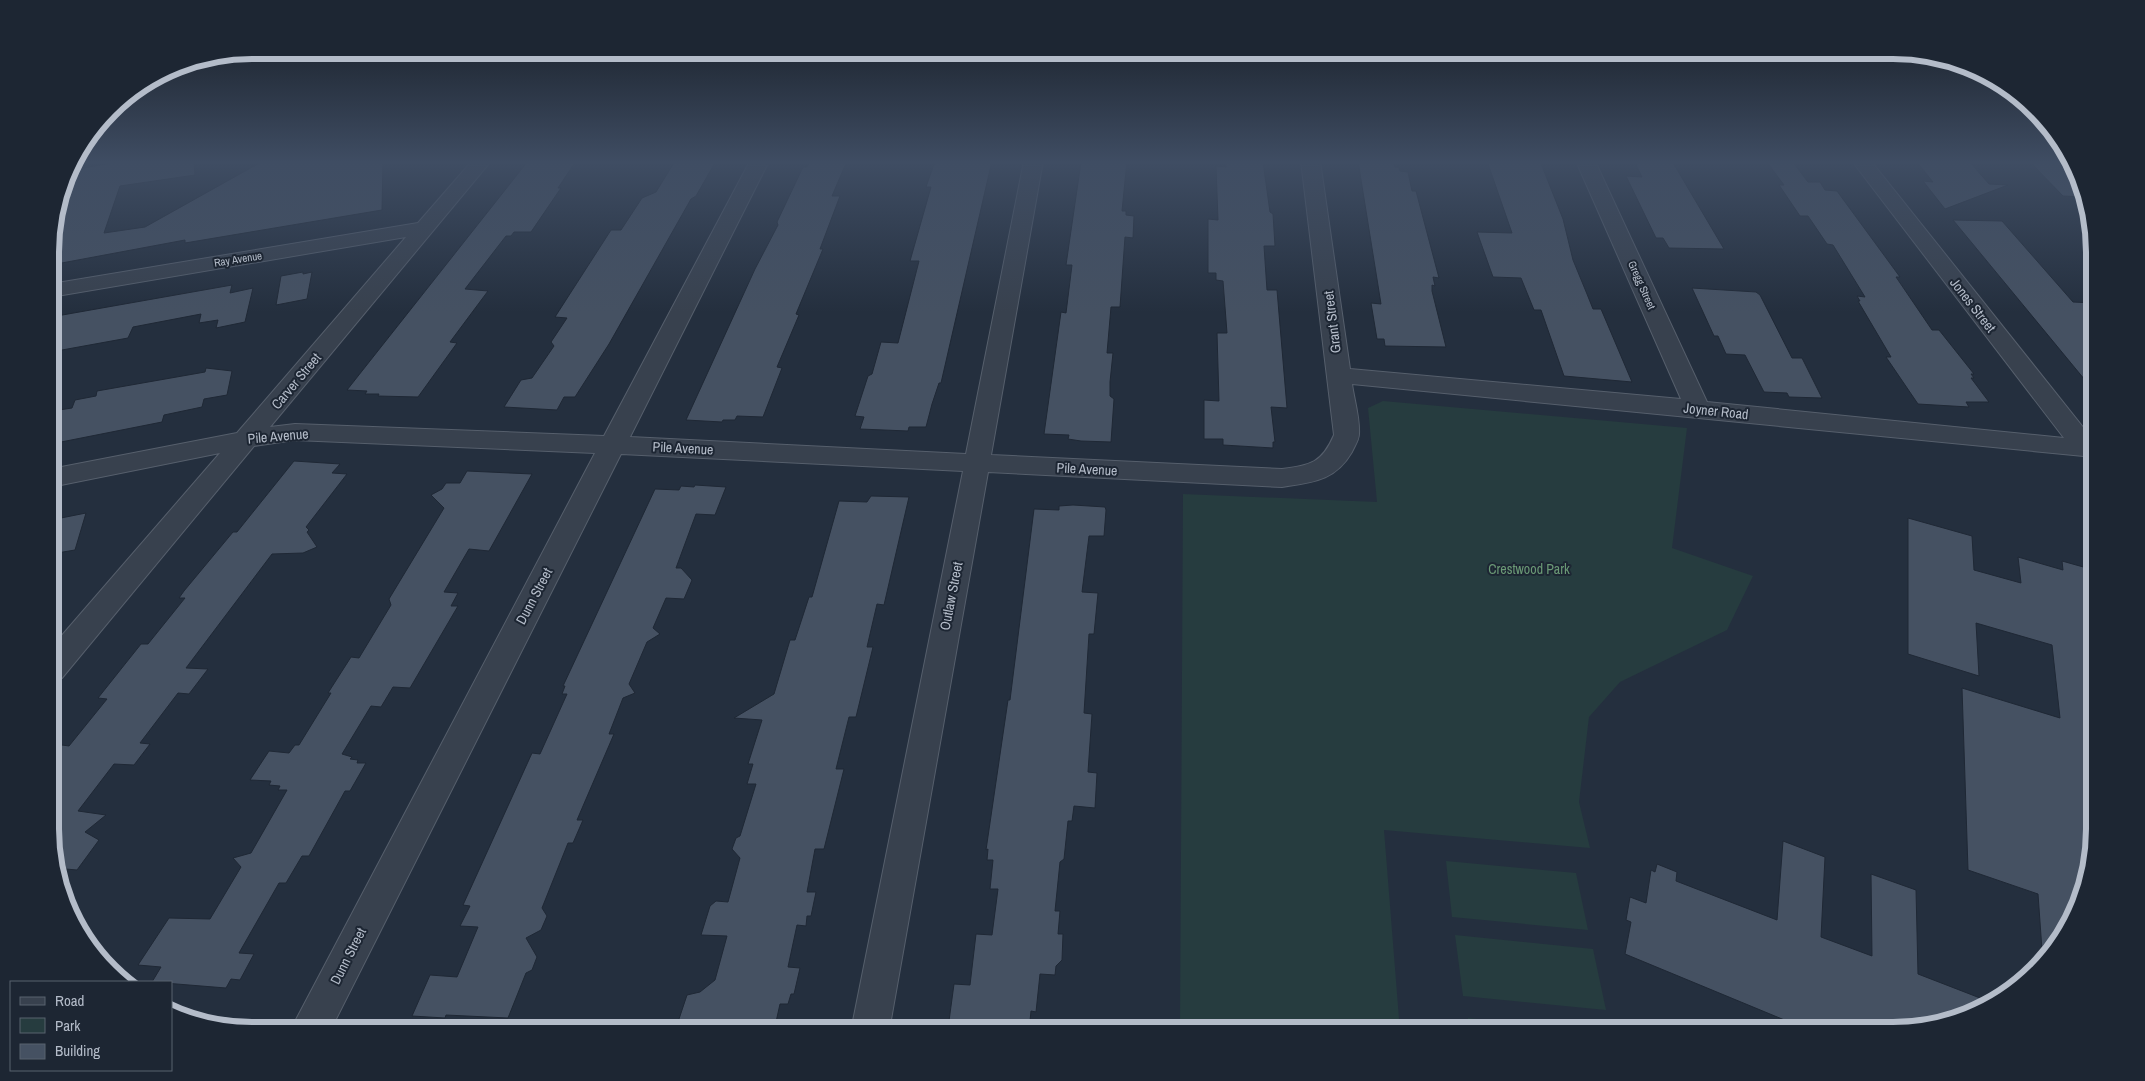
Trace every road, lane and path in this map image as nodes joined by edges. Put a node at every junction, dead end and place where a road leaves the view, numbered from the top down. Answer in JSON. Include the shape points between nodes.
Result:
{"nodes":[{"id":1,"x":439,"y":211,"type":"edge"},
{"id":2,"x":734,"y":211,"type":"edge"},
{"id":3,"x":1024,"y":211,"type":"edge"},
{"id":4,"x":1317,"y":211,"type":"edge"},
{"id":5,"x":1608,"y":211,"type":"edge"},
{"id":6,"x":1901,"y":211,"type":"edge"},
{"id":7,"x":425,"y":228,"type":"junction"},
{"id":8,"x":59,"y":289,"type":"edge"},
{"id":9,"x":1338,"y":375,"type":"junction"},
{"id":10,"x":1698,"y":409,"type":"junction"},
{"id":11,"x":247,"y":438,"type":"junction"},
{"id":12,"x":2086,"y":444,"type":"edge"},
{"id":13,"x":613,"y":445,"type":"junction"},
{"id":14,"x":2086,"y":449,"type":"edge"},
{"id":15,"x":976,"y":463,"type":"junction"},
{"id":16,"x":1318,"y":472,"type":"joint"},
{"id":17,"x":59,"y":476,"type":"edge"},
{"id":18,"x":59,"y":661,"type":"edge"},
{"id":19,"x":314,"y":1022,"type":"edge"},
{"id":20,"x":872,"y":1022,"type":"edge"}],
"edges":[{"from":1,"to":7,"type":"street","name":"Carver Street"},
{"from":2,"to":13,"type":"street","name":"Dunn Street"},
{"from":3,"to":15,"type":"street","name":"Outlaw Street"},
{"from":4,"to":9,"type":"street","name":"Grant Street"},
{"from":5,"to":10,"type":"street","name":"Gregg Street"},
{"from":6,"to":12,"type":"street","name":"Jones Street"},
{"from":7,"to":8,"type":"street","name":"Ray Avenue"},
{"from":7,"to":11,"type":"street","name":"Carver Street"},
{"from":9,"to":10,"type":"street","name":"Joyner Road"},
{"from":9,"to":16,"type":"street","name":"Grant Street","via":[[1347,435],[1339,455]]},
{"from":10,"to":14,"type":"street","name":"Joyner Road"},
{"from":11,"to":13,"type":"street","name":"Pile Avenue","via":[[295,432]]},
{"from":11,"to":17,"type":"street","name":"Pile Avenue"},
{"from":11,"to":18,"type":"street","name":"Carver Street"},
{"from":13,"to":15,"type":"street","name":"Pile Avenue"},
{"from":13,"to":19,"type":"street","name":"Dunn Street"},
{"from":15,"to":16,"type":"street","name":"Pile Avenue","via":[[1282,478]]},
{"from":15,"to":20,"type":"street","name":"Outlaw Street"}]}
